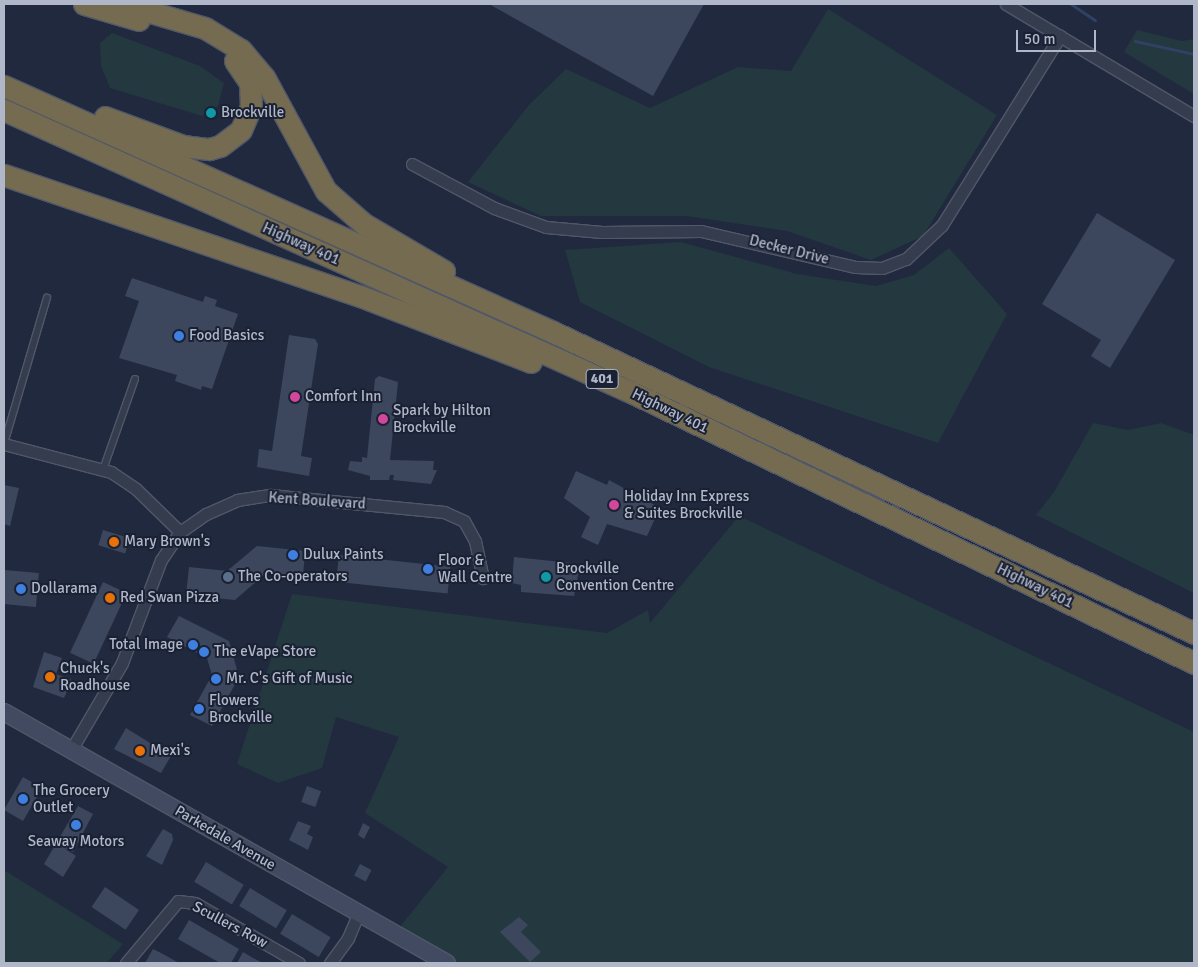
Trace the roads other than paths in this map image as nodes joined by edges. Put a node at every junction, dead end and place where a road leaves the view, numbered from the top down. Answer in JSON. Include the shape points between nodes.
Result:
{"nodes":[{"id":1,"x":84,"y":4,"type":"edge"},
{"id":2,"x":123,"y":4,"type":"edge"},
{"id":3,"x":1006,"y":4,"type":"edge"},
{"id":4,"x":1060,"y":36,"type":"junction"},
{"id":5,"x":4,"y":86,"type":"edge"},
{"id":6,"x":27,"y":97,"type":"junction"},
{"id":7,"x":4,"y":110,"type":"edge"},
{"id":8,"x":1194,"y":116,"type":"edge"},
{"id":9,"x":412,"y":164,"type":"dead end"},
{"id":10,"x":4,"y":174,"type":"edge"},
{"id":11,"x":47,"y":298,"type":"dead end"},
{"id":12,"x":552,"y":332,"type":"junction"},
{"id":13,"x":135,"y":379,"type":"dead end"},
{"id":14,"x":634,"y":393,"type":"junction"},
{"id":15,"x":4,"y":444,"type":"edge"},
{"id":16,"x":102,"y":470,"type":"junction"},
{"id":17,"x":180,"y":532,"type":"junction"},
{"id":18,"x":483,"y":578,"type":"dead end"},
{"id":19,"x":1194,"y":634,"type":"edge"},
{"id":20,"x":1194,"y":663,"type":"edge"},
{"id":21,"x":4,"y":712,"type":"edge"},
{"id":22,"x":71,"y":750,"type":"junction"},
{"id":23,"x":358,"y":914,"type":"junction"},
{"id":24,"x":126,"y":963,"type":"edge"},
{"id":25,"x":299,"y":963,"type":"edge"},
{"id":26,"x":330,"y":963,"type":"edge"},
{"id":27,"x":447,"y":963,"type":"edge"}],
"edges":[{"from":1,"to":6,"type":"highway","via":[[179,32],[229,56],[242,66],[250,83],[251,107],[241,130],[220,146],[200,149],[52,98]]},
{"from":2,"to":12,"type":"highway","via":[[223,36],[264,77],[306,159],[343,207],[440,268],[533,316]]},
{"from":3,"to":4,"type":"street"},
{"from":4,"to":8,"type":"street"},
{"from":4,"to":9,"type":"street","name":"Decker Drive","via":[[942,225],[906,259],[882,268],[856,267],[702,231],[602,232],[546,227],[494,208]]},
{"from":5,"to":6,"type":"highway","name":"Highway 401","number":"401"},
{"from":6,"to":12,"type":"highway","name":"Highway 401","number":"401"},
{"from":7,"to":14,"type":"highway","name":"Highway 401","number":"401"},
{"from":10,"to":14,"type":"highway","via":[[360,296],[591,384]]},
{"from":11,"to":15,"type":"lane"},
{"from":12,"to":19,"type":"highway","name":"Highway 401","number":"401"},
{"from":13,"to":16,"type":"lane"},
{"from":14,"to":20,"type":"highway","name":"Highway 401","number":"401"},
{"from":15,"to":16,"type":"street"},
{"from":16,"to":17,"type":"street","via":[[136,489]]},
{"from":17,"to":18,"type":"street","name":"Kent Boulevard","via":[[206,514],[237,500],[270,495],[444,512],[464,521],[475,541]]},
{"from":17,"to":22,"type":"street","name":"Kent Boulevard","via":[[162,560],[122,663]]},
{"from":21,"to":22,"type":"street","name":"Parkedale Avenue"},
{"from":22,"to":23,"type":"street","name":"Parkedale Avenue"},
{"from":23,"to":26,"type":"street","via":[[348,938]]},
{"from":23,"to":27,"type":"street","name":"Parkedale Avenue"},
{"from":24,"to":25,"type":"street","name":"Scullers Row","via":[[178,901],[195,902]]}]}
